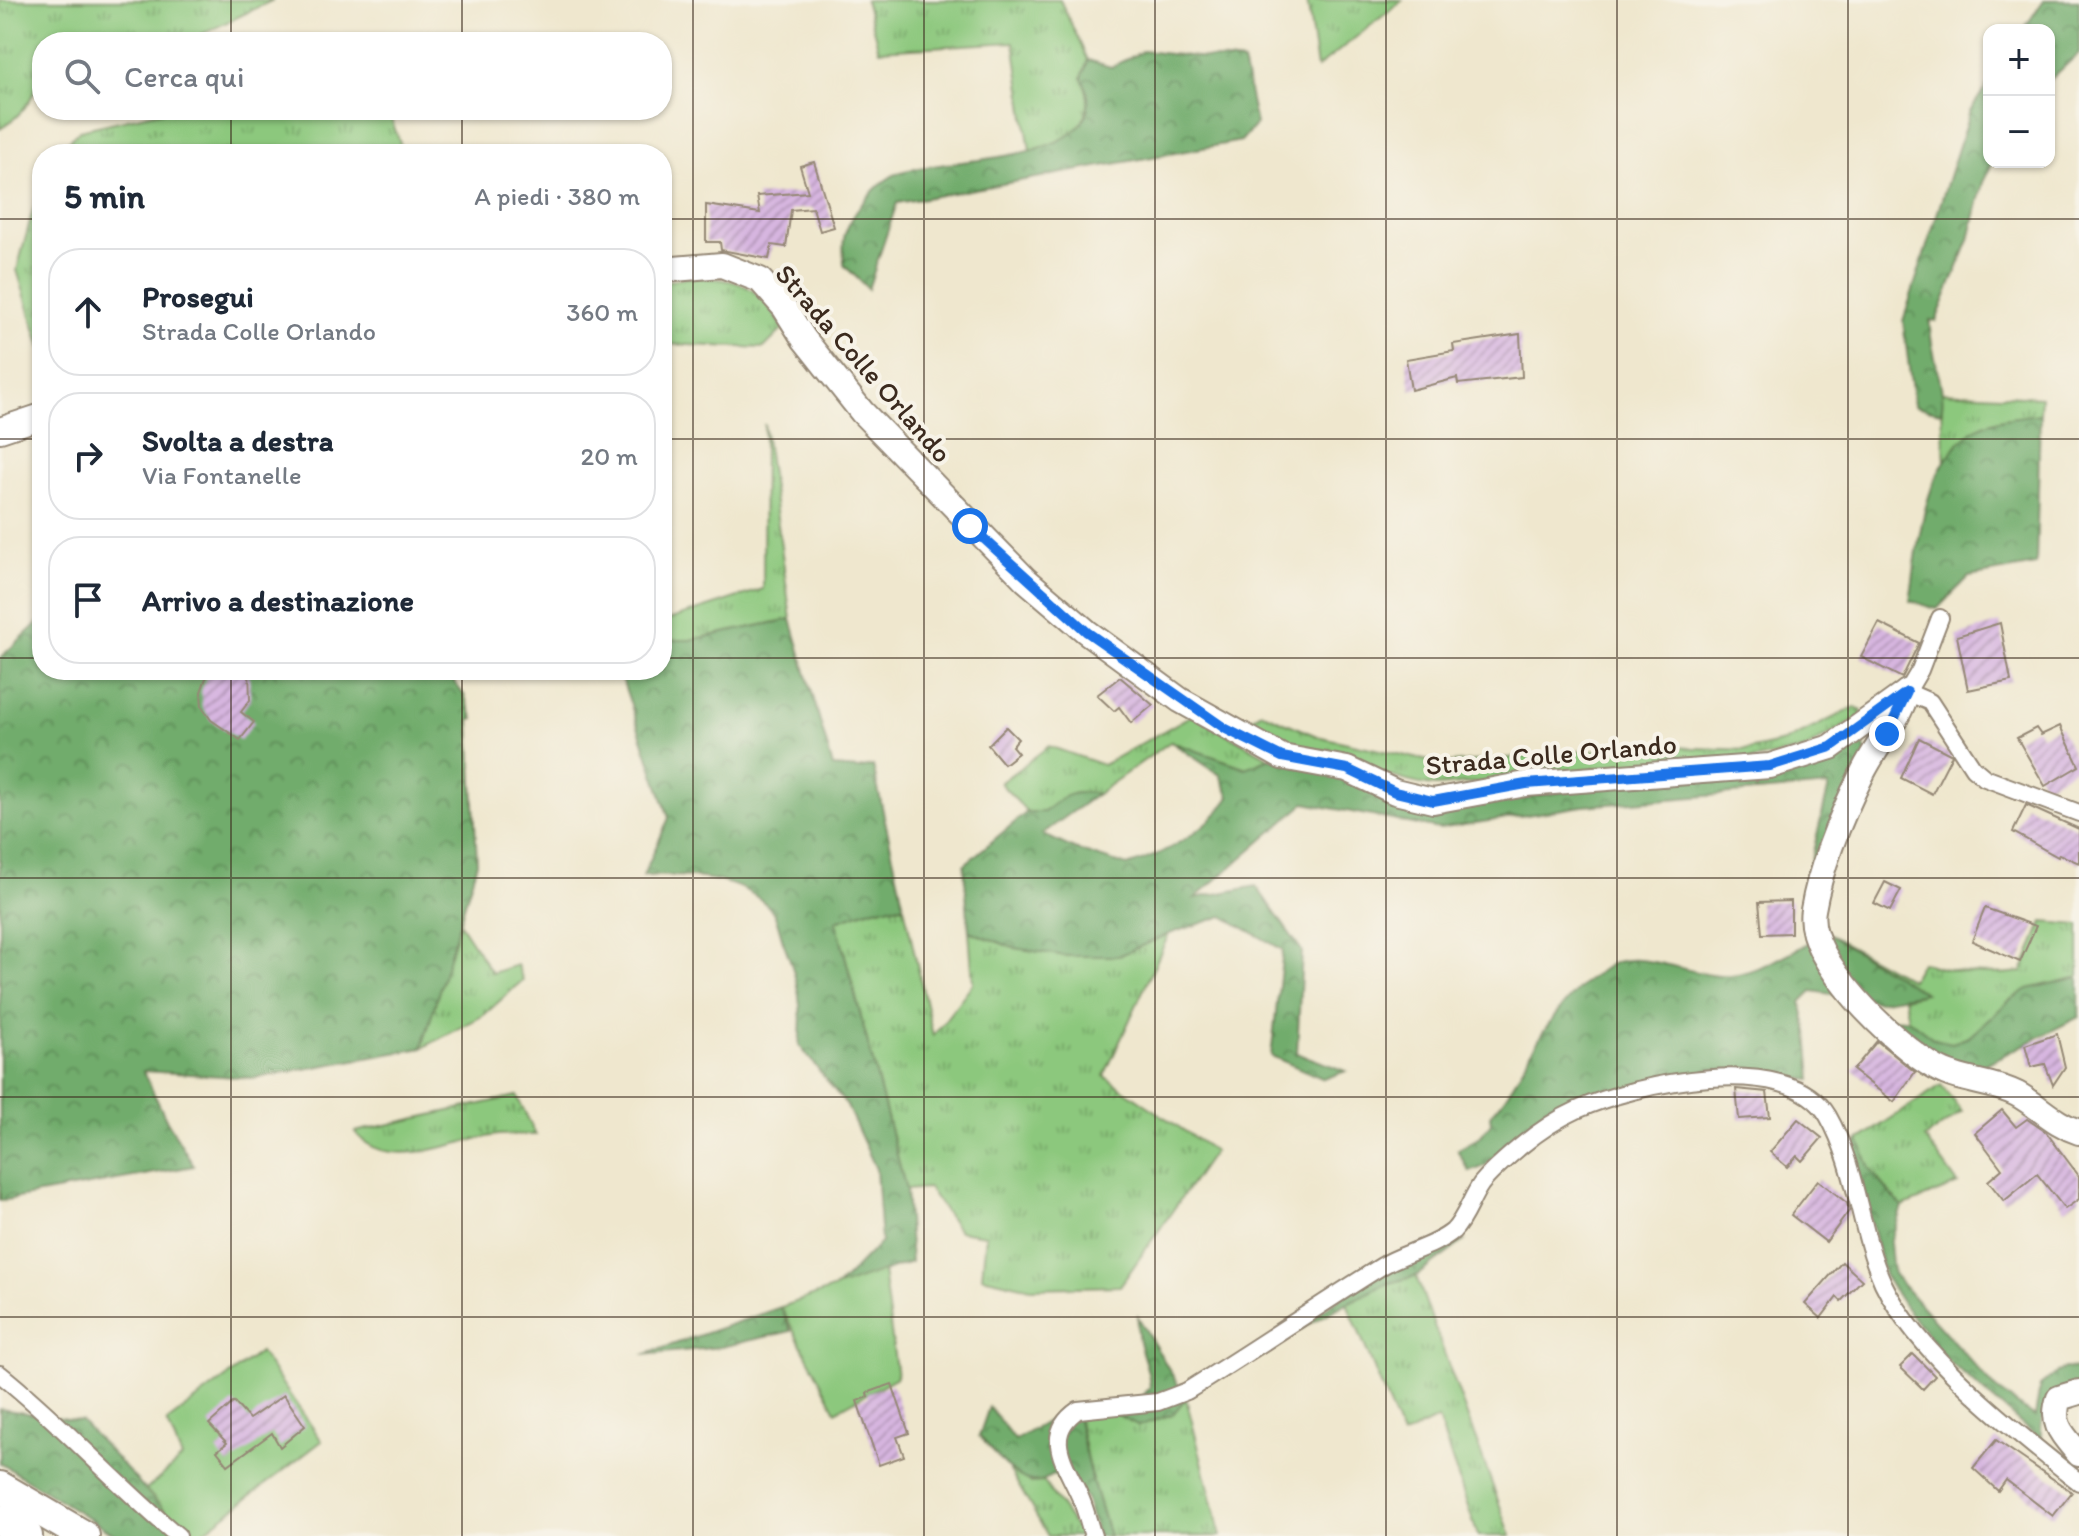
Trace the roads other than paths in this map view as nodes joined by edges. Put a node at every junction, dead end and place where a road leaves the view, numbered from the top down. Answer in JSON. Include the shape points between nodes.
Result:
{"nodes":[{"id":1,"x":672,"y":269,"type":"edge"},
{"id":2,"x":32,"y":419,"type":"edge"},
{"id":3,"x":0,"y":430,"type":"edge"},
{"id":4,"x":1940,"y":618,"type":"dead end"},
{"id":5,"x":1907,"y":692,"type":"junction"},
{"id":6,"x":2079,"y":813,"type":"edge"},
{"id":7,"x":2079,"y":1132,"type":"edge"},
{"id":8,"x":0,"y":1374,"type":"edge"},
{"id":9,"x":2079,"y":1392,"type":"edge"},
{"id":10,"x":2079,"y":1454,"type":"edge"},
{"id":11,"x":2079,"y":1482,"type":"edge"},
{"id":12,"x":0,"y":1487,"type":"edge"},
{"id":13,"x":0,"y":1520,"type":"edge"},
{"id":14,"x":27,"y":1536,"type":"edge"},
{"id":15,"x":84,"y":1536,"type":"edge"},
{"id":16,"x":178,"y":1536,"type":"edge"},
{"id":17,"x":1093,"y":1536,"type":"edge"}],
"edges":[{"from":1,"to":5,"type":"street","name":"Strada Colle Orlando","via":[[722,265],[760,280],[862,412],[1026,580],[1180,700],[1282,757],[1347,769],[1395,792],[1433,801],[1526,784],[1770,766],[1831,747]]},
{"from":2,"to":3,"type":"street"},
{"from":4,"to":5,"type":"street"},
{"from":5,"to":6,"type":"street","via":[[1930,702],[1985,778]]},
{"from":5,"to":7,"type":"street","via":[[1864,770],[1828,854],[1813,910],[1814,938],[1868,1013],[1924,1060],[1949,1074],[2016,1093],[2059,1125]]},
{"from":8,"to":16,"type":"street"},
{"from":9,"to":10,"type":"street","via":[[2059,1398],[2054,1413],[2056,1428]]},
{"from":11,"to":17,"type":"street","via":[[1946,1368],[1902,1312],[1883,1283],[1827,1114],[1801,1088],[1727,1075],[1648,1089],[1580,1109],[1502,1163],[1482,1183],[1453,1230],[1383,1265],[1187,1391],[1158,1402],[1078,1410],[1067,1417],[1060,1428],[1062,1459]]},
{"from":12,"to":15,"type":"highway"},
{"from":13,"to":14,"type":"highway"}]}
